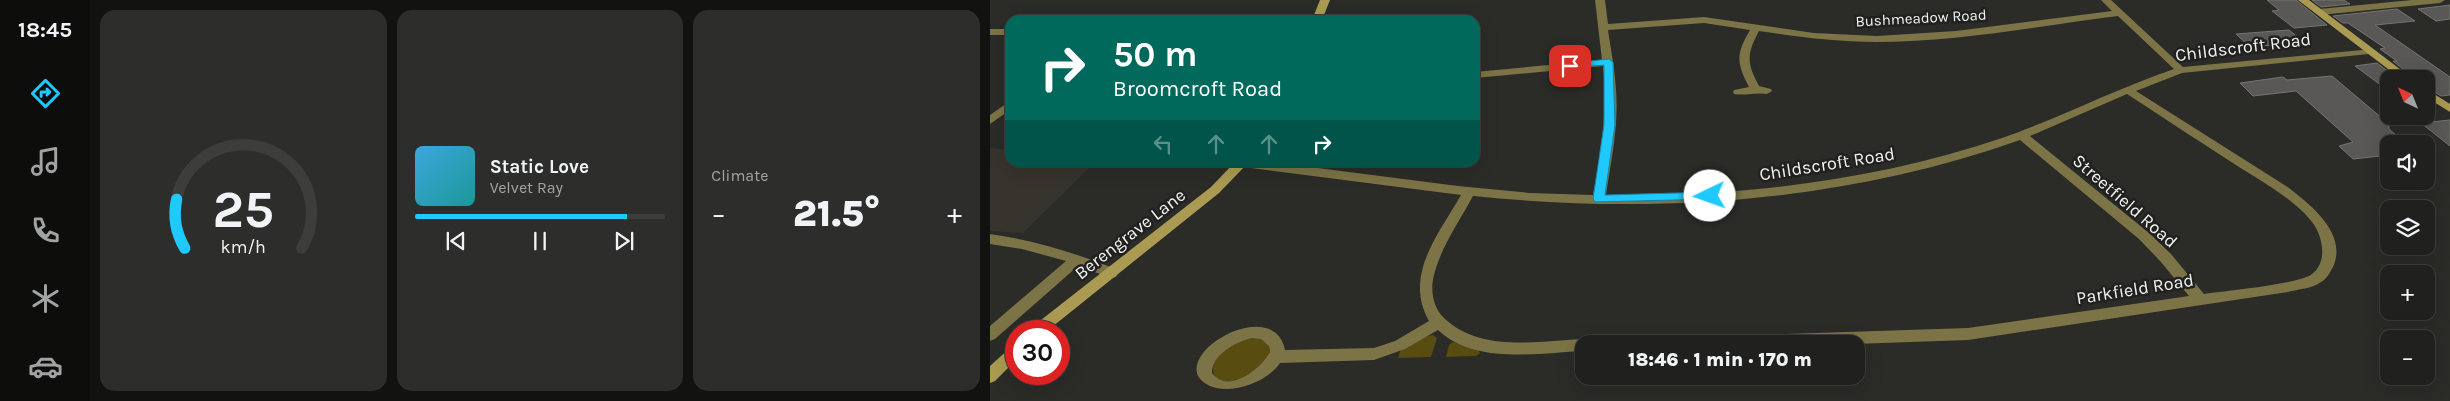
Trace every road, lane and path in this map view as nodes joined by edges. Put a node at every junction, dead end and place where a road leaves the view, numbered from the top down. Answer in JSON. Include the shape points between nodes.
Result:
{"nodes":[{"id":1,"x":1325,"y":0,"type":"edge"},
{"id":2,"x":1600,"y":0,"type":"edge"},
{"id":3,"x":2106,"y":0,"type":"edge"},
{"id":4,"x":2303,"y":0,"type":"edge"},
{"id":5,"x":2440,"y":0,"type":"edge"},
{"id":6,"x":2319,"y":12,"type":"junction"},
{"id":7,"x":2120,"y":13,"type":"junction"},
{"id":8,"x":1318,"y":15,"type":"edge"},
{"id":9,"x":1604,"y":27,"type":"junction"},
{"id":10,"x":1756,"y":28,"type":"junction"},
{"id":11,"x":992,"y":32,"type":"edge"},
{"id":12,"x":1005,"y":32,"type":"edge"},
{"id":13,"x":2369,"y":51,"type":"junction"},
{"id":14,"x":1609,"y":62,"type":"junction"},
{"id":15,"x":2181,"y":70,"type":"junction"},
{"id":16,"x":2395,"y":70,"type":"edge"},
{"id":17,"x":1480,"y":75,"type":"edge"},
{"id":18,"x":1755,"y":90,"type":"junction"},
{"id":19,"x":2128,"y":90,"type":"junction"},
{"id":20,"x":1767,"y":91,"type":"dead end"},
{"id":21,"x":1738,"y":92,"type":"dead end"},
{"id":22,"x":2435,"y":98,"type":"edge"},
{"id":23,"x":1005,"y":108,"type":"edge"},
{"id":24,"x":2450,"y":109,"type":"edge"},
{"id":25,"x":990,"y":121,"type":"edge"},
{"id":26,"x":2022,"y":136,"type":"junction"},
{"id":27,"x":1239,"y":167,"type":"edge"},
{"id":28,"x":1275,"y":167,"type":"edge"},
{"id":29,"x":1470,"y":191,"type":"junction"},
{"id":30,"x":1599,"y":199,"type":"junction"},
{"id":31,"x":990,"y":239,"type":"edge"},
{"id":32,"x":1077,"y":259,"type":"junction"},
{"id":33,"x":1111,"y":273,"type":"junction"},
{"id":34,"x":2199,"y":298,"type":"junction"},
{"id":35,"x":1051,"y":320,"type":"edge"},
{"id":36,"x":1439,"y":322,"type":"junction"},
{"id":37,"x":990,"y":335,"type":"edge"},
{"id":38,"x":1865,"y":337,"type":"edge"},
{"id":39,"x":1575,"y":345,"type":"edge"},
{"id":40,"x":1276,"y":357,"type":"junction"},
{"id":41,"x":1005,"y":362,"type":"edge"},
{"id":42,"x":990,"y":376,"type":"edge"}],
"edges":[{"from":1,"to":8,"type":"street"},
{"from":2,"to":9,"type":"street"},
{"from":3,"to":7,"type":"street"},
{"from":4,"to":6,"type":"street"},
{"from":5,"to":6,"type":"street"},
{"from":6,"to":13,"type":"street"},
{"from":7,"to":10,"type":"street","name":"Bushmeadow Road","via":[[1956,34],[1877,39],[1814,36]]},
{"from":7,"to":15,"type":"street"},
{"from":9,"to":10,"type":"street","name":"Bushmeadow Road","via":[[1704,20]]},
{"from":9,"to":14,"type":"street"},
{"from":10,"to":18,"type":"street","via":[[1743,50],[1743,64]]},
{"from":11,"to":12,"type":"street"},
{"from":13,"to":15,"type":"street","name":"Childscroft Road"},
{"from":13,"to":16,"type":"street"},
{"from":14,"to":17,"type":"street"},
{"from":14,"to":30,"type":"street","via":[[1610,118]]},
{"from":15,"to":19,"type":"street","name":"Childscroft Road"},
{"from":18,"to":20,"type":"street"},
{"from":18,"to":21,"type":"street"},
{"from":19,"to":26,"type":"street","name":"Childscroft Road"},
{"from":19,"to":34,"type":"street","name":"Parkfield Road","via":[[2285,191],[2324,226],[2330,245],[2328,264],[2316,279],[2288,287]]},
{"from":22,"to":24,"type":"street"},
{"from":23,"to":25,"type":"street"},
{"from":26,"to":30,"type":"street","name":"Childscroft Road","via":[[1909,168],[1812,186],[1690,197]]},
{"from":26,"to":34,"type":"street","name":"Streetfield Road","via":[[2144,236]]},
{"from":27,"to":33,"type":"street","name":"Berengrave Lane","via":[[1216,190]]},
{"from":28,"to":29,"type":"street","name":"Childscroft Road"},
{"from":29,"to":30,"type":"street","name":"Childscroft Road"},
{"from":29,"to":36,"type":"street","via":[[1427,275],[1426,295]]},
{"from":31,"to":32,"type":"street","via":[[1024,243]]},
{"from":32,"to":33,"type":"street"},
{"from":32,"to":37,"type":"street"},
{"from":33,"to":35,"type":"street","name":"Berengrave Lane"},
{"from":34,"to":38,"type":"street","name":"Parkfield Road","via":[[1968,334]]},
{"from":36,"to":39,"type":"street","via":[[1458,337],[1488,347]]},
{"from":36,"to":40,"type":"street","via":[[1400,345],[1374,354]]},
{"from":40,"to":40,"type":"street","via":[[1265,371],[1238,385],[1218,386],[1206,375],[1206,363],[1212,353],[1230,338],[1243,333],[1258,332],[1269,336],[1277,345]]},
{"from":41,"to":42,"type":"street"}]}
